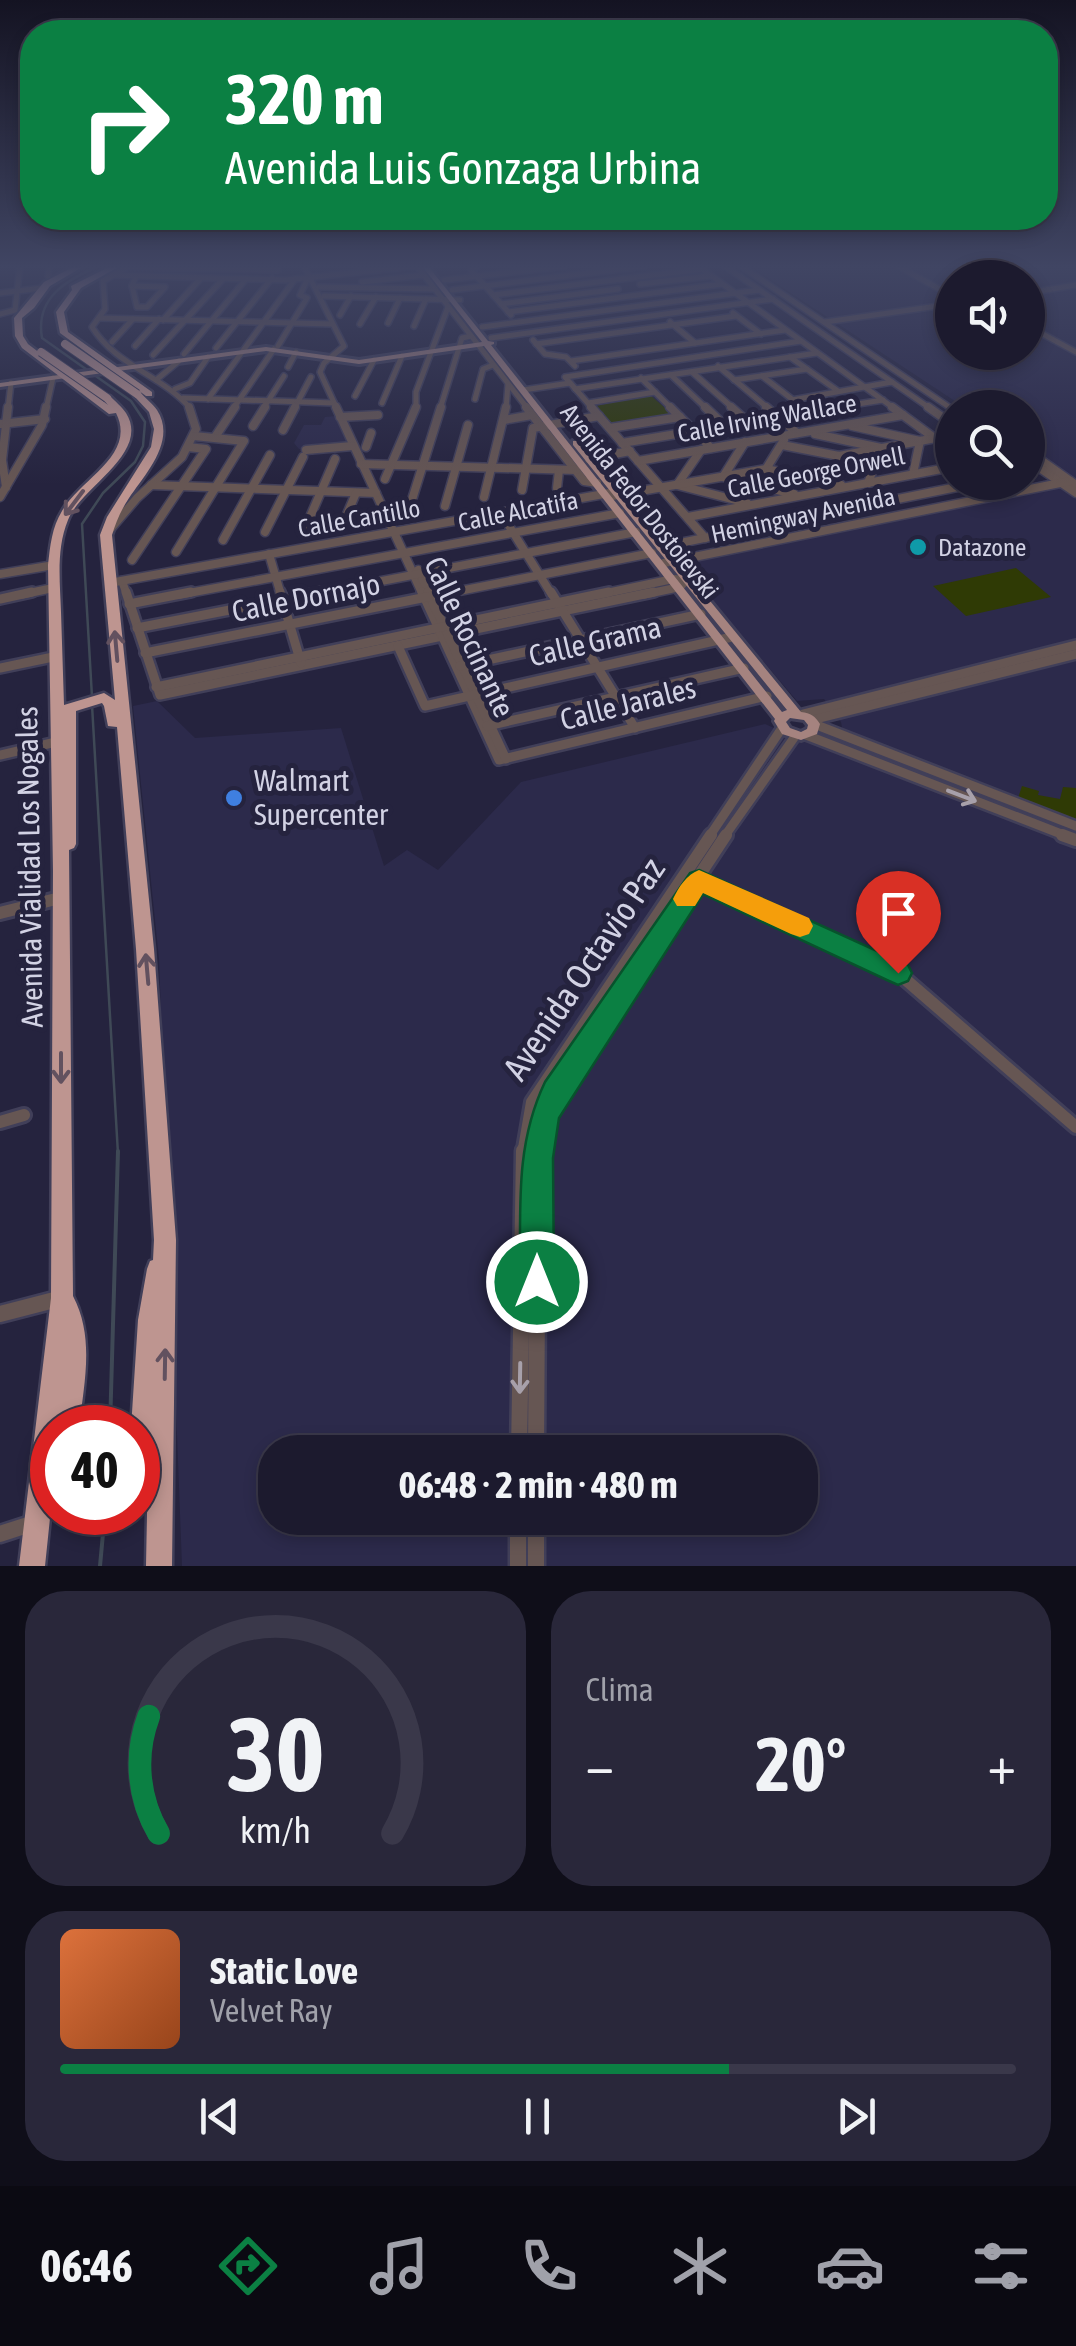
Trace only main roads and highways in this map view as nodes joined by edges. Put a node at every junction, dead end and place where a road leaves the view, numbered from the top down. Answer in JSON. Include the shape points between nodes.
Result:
{"nodes":[{"id":1,"x":21,"y":339,"type":"edge"},
{"id":2,"x":30,"y":339,"type":"edge"},
{"id":3,"x":61,"y":339,"type":"edge"},
{"id":4,"x":74,"y":339,"type":"edge"},
{"id":5,"x":484,"y":341,"type":"joint"},
{"id":6,"x":276,"y":347,"type":"junction"},
{"id":7,"x":244,"y":350,"type":"junction"},
{"id":8,"x":432,"y":350,"type":"junction"},
{"id":9,"x":333,"y":358,"type":"junction"},
{"id":10,"x":127,"y":366,"type":"junction"},
{"id":11,"x":109,"y":369,"type":"junction"},
{"id":12,"x":59,"y":376,"type":"junction"},
{"id":13,"x":0,"y":383,"type":"edge"},
{"id":14,"x":555,"y":423,"type":"junction"},
{"id":15,"x":109,"y":466,"type":"junction"},
{"id":16,"x":147,"y":479,"type":"junction"},
{"id":17,"x":612,"y":494,"type":"junction"},
{"id":18,"x":656,"y":550,"type":"junction"},
{"id":19,"x":680,"y":582,"type":"junction"},
{"id":20,"x":727,"y":638,"type":"junction"},
{"id":21,"x":134,"y":844,"type":"junction"},
{"id":22,"x":61,"y":871,"type":"junction"},
{"id":23,"x":165,"y":1240,"type":"junction"},
{"id":24,"x":62,"y":1298,"type":"junction"},
{"id":25,"x":69,"y":1405,"type":"edge"},
{"id":26,"x":147,"y":1405,"type":"edge"},
{"id":27,"x":32,"y":1566,"type":"edge"},
{"id":28,"x":159,"y":1566,"type":"edge"}],
"edges":[{"from":1,"to":12,"type":"highway"},
{"from":2,"to":15,"type":"highway","name":"Avenida Vialidad Los Nogales","bridge":true,"via":[[124,416],[128,434]]},
{"from":3,"to":16,"type":"highway","bridge":true,"via":[[153,411],[158,444]]},
{"from":4,"to":11,"type":"highway"},
{"from":5,"to":8,"type":"main road"},
{"from":5,"to":14,"type":"main road","name":"Avenida Fedor Dostoievski"},
{"from":6,"to":7,"type":"main road"},
{"from":6,"to":9,"type":"main road"},
{"from":6,"to":9,"type":"main road"},
{"from":7,"to":10,"type":"main road"},
{"from":7,"to":10,"type":"main road"},
{"from":8,"to":9,"type":"main road"},
{"from":8,"to":9,"type":"main road","via":[[374,360]]},
{"from":10,"to":11,"type":"main road"},
{"from":11,"to":12,"type":"main road","bridge":true},
{"from":11,"to":16,"type":"highway","via":[[154,399],[167,422],[164,448]]},
{"from":12,"to":13,"type":"main road"},
{"from":12,"to":15,"type":"highway","via":[[100,400],[118,421]]},
{"from":14,"to":17,"type":"main road","name":"Avenida Fedor Dostoievski"},
{"from":14,"to":17,"type":"main road","name":"Avenida Fedor Dostoievski","via":[[597,484]]},
{"from":15,"to":22,"type":"highway","name":"Avenida Vialidad Los Nogales","one_way":true,"via":[[64,516],[54,565]]},
{"from":21,"to":16,"type":"highway","one_way":true,"via":[[120,593],[106,535],[113,510]]},
{"from":17,"to":18,"type":"main road","name":"Avenida Fedor Dostoievski"},
{"from":17,"to":18,"type":"main road","name":"Avenida Fedor Dostoievski"},
{"from":18,"to":19,"type":"main road","name":"Avenida Fedor Dostoievski"},
{"from":19,"to":20,"type":"main road","name":"Avenida Fedor Dostoievski"},
{"from":19,"to":20,"type":"main road","name":"Avenida Fedor Dostoievski"},
{"from":20,"to":20,"type":"main road","name":"Avenida Fedor Dostoievski","via":[[767,696],[799,723]]},
{"from":21,"to":22,"type":"highway","via":[[111,704],[101,698],[74,704],[68,712],[70,826]]},
{"from":23,"to":21,"type":"highway","one_way":true},
{"from":22,"to":24,"type":"highway","name":"Avenida Vialidad Los Nogales","one_way":true},
{"from":23,"to":26,"type":"highway","via":[[154,1292]]},
{"from":28,"to":23,"type":"highway","one_way":true},
{"from":24,"to":25,"type":"highway","via":[[74,1336]]},
{"from":24,"to":27,"type":"highway","name":"Avenida Vialidad Los Nogales"}]}
